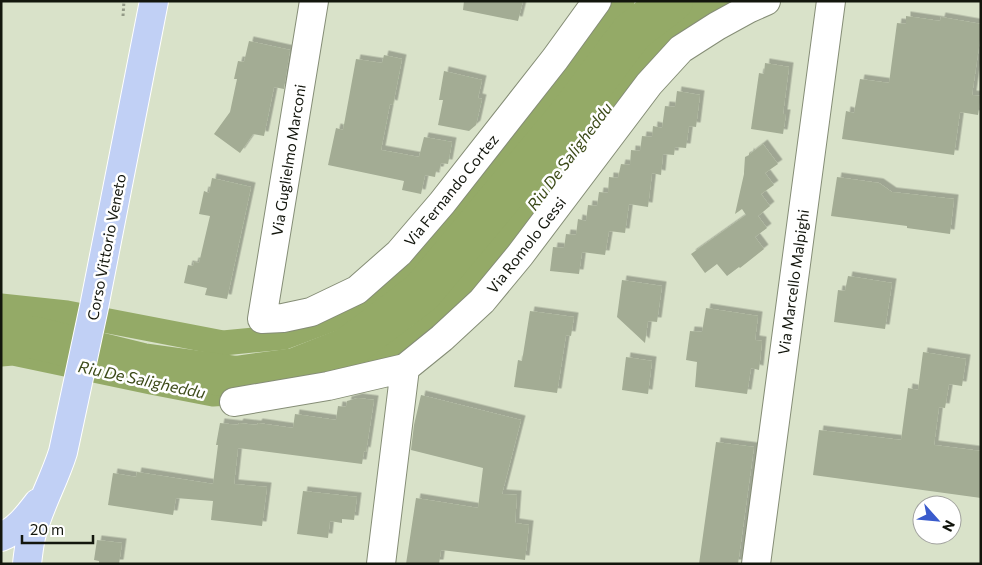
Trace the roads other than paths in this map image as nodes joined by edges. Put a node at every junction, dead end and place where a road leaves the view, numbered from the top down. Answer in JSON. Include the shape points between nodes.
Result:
{"nodes":[{"id":1,"x":154,"y":1,"type":"edge"},
{"id":2,"x":314,"y":1,"type":"edge"},
{"id":3,"x":597,"y":1,"type":"edge"},
{"id":4,"x":766,"y":1,"type":"edge"},
{"id":5,"x":831,"y":1,"type":"edge"},
{"id":6,"x":262,"y":318,"type":"joint"},
{"id":7,"x":406,"y":368,"type":"junction"},
{"id":8,"x":234,"y":402,"type":"dead end"},
{"id":9,"x":48,"y":490,"type":"junction"},
{"id":10,"x":1,"y":537,"type":"edge"},
{"id":11,"x":1,"y":555,"type":"edge"},
{"id":12,"x":15,"y":564,"type":"edge"},
{"id":13,"x":27,"y":564,"type":"edge"},
{"id":14,"x":382,"y":564,"type":"edge"},
{"id":15,"x":756,"y":564,"type":"edge"}],
"edges":[{"from":1,"to":9,"type":"main road","name":"Corso Vittorio Veneto","via":[[64,452]]},
{"from":2,"to":6,"type":"street","name":"Via Guglielmo Marconi"},
{"from":3,"to":6,"type":"street","name":"Via Fernando Cortez","via":[[549,67],[399,253],[357,290],[311,312],[283,318]]},
{"from":4,"to":7,"type":"street","name":"Via Romolo Gessi","via":[[681,49],[649,84],[482,301]]},
{"from":5,"to":15,"type":"street","name":"Via Marcello Malpighi"},
{"from":7,"to":8,"type":"street","name":"Via Romolo Gessi","via":[[328,386]]},
{"from":7,"to":14,"type":"street"},
{"from":9,"to":10,"type":"main road","name":"Corso Vittorio Veneto","via":[[27,517]]},
{"from":9,"to":13,"type":"main road","name":"Corso Vittorio Veneto","via":[[32,535]]},
{"from":11,"to":12,"type":"main road"}]}
